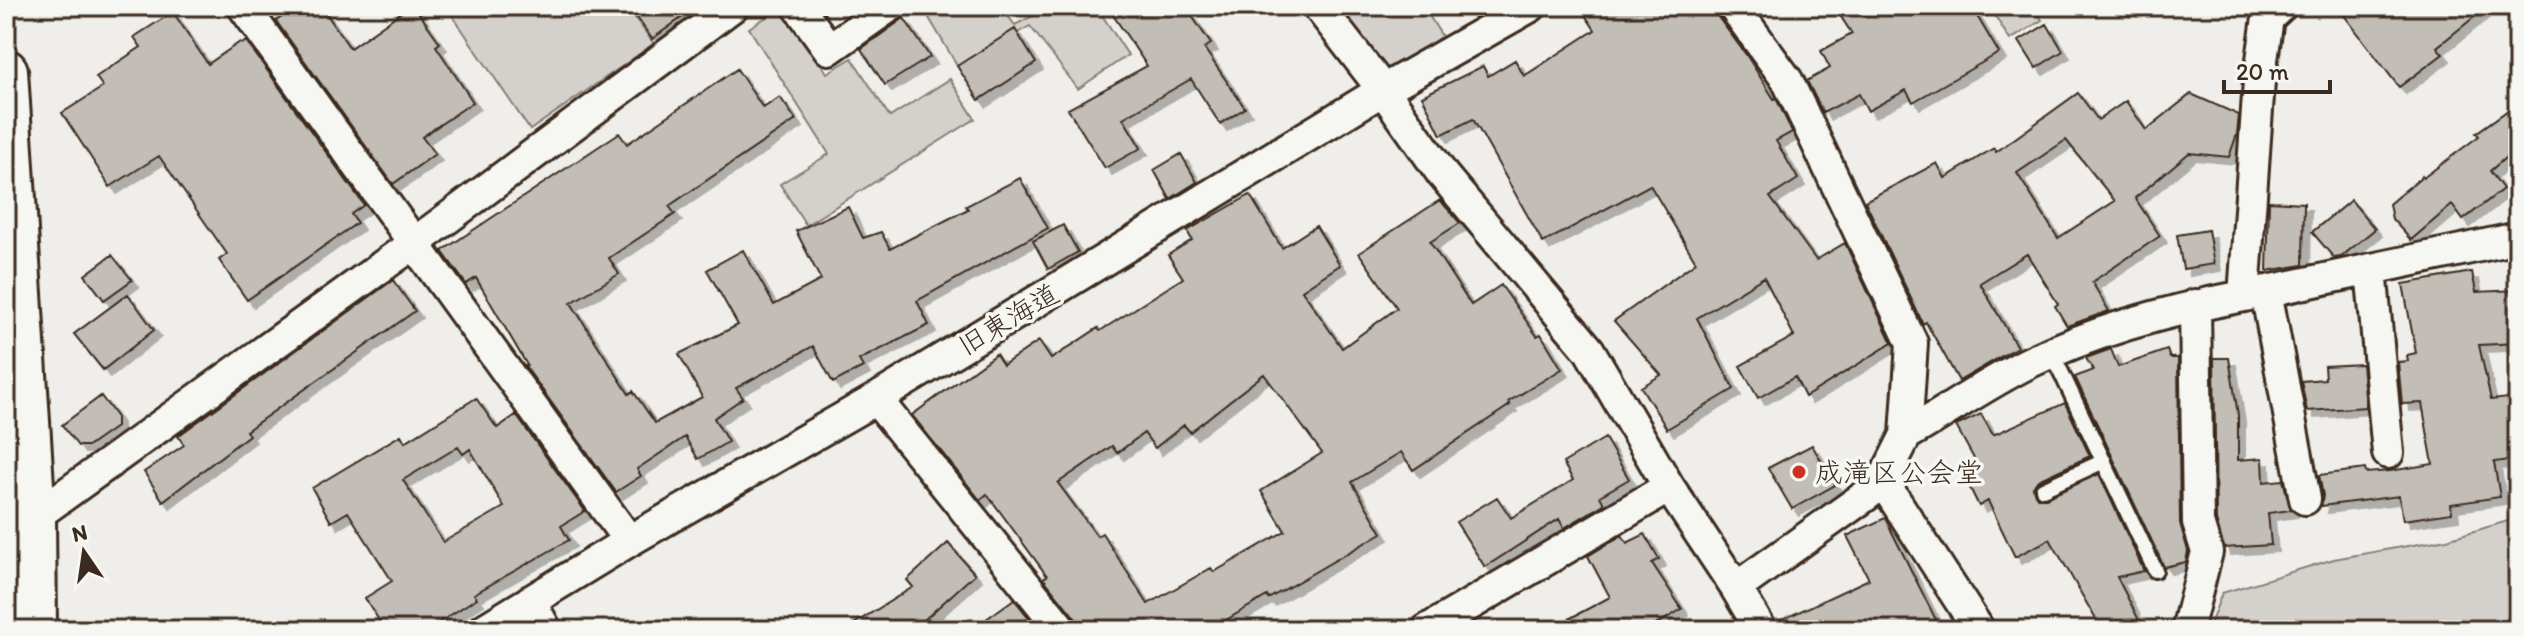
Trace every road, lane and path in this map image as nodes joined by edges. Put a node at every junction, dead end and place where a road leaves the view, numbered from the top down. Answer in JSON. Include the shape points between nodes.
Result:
{"nodes":[{"id":1,"x":243,"y":6,"type":"edge"},
{"id":2,"x":733,"y":6,"type":"edge"},
{"id":3,"x":798,"y":6,"type":"edge"},
{"id":4,"x":890,"y":6,"type":"edge"},
{"id":5,"x":1318,"y":6,"type":"edge"},
{"id":6,"x":1531,"y":6,"type":"edge"},
{"id":7,"x":1733,"y":6,"type":"edge"},
{"id":8,"x":2281,"y":6,"type":"edge"},
{"id":9,"x":6,"y":71,"type":"edge"},
{"id":10,"x":1383,"y":90,"type":"junction"},
{"id":11,"x":2518,"y":238,"type":"edge"},
{"id":12,"x":413,"y":244,"type":"junction"},
{"id":13,"x":2371,"y":269,"type":"junction"},
{"id":14,"x":2255,"y":293,"type":"junction"},
{"id":15,"x":2195,"y":305,"type":"junction"},
{"id":16,"x":2052,"y":353,"type":"junction"},
{"id":17,"x":876,"y":399,"type":"junction"},
{"id":18,"x":1906,"y":435,"type":"junction"},
{"id":19,"x":2388,"y":453,"type":"dead end"},
{"id":20,"x":2104,"y":461,"type":"junction"},
{"id":21,"x":1886,"y":475,"type":"junction"},
{"id":22,"x":1669,"y":487,"type":"junction"},
{"id":23,"x":2043,"y":489,"type":"dead end"},
{"id":24,"x":2305,"y":499,"type":"dead end"},
{"id":25,"x":34,"y":517,"type":"junction"},
{"id":26,"x":629,"y":541,"type":"junction"},
{"id":27,"x":2155,"y":570,"type":"dead end"},
{"id":28,"x":1736,"y":588,"type":"junction"},
{"id":29,"x":530,"y":601,"type":"junction"},
{"id":30,"x":35,"y":630,"type":"edge"},
{"id":31,"x":483,"y":630,"type":"edge"},
{"id":32,"x":546,"y":630,"type":"edge"},
{"id":33,"x":1062,"y":630,"type":"edge"},
{"id":34,"x":1427,"y":630,"type":"edge"},
{"id":35,"x":1761,"y":630,"type":"edge"},
{"id":36,"x":1979,"y":630,"type":"edge"},
{"id":37,"x":2187,"y":630,"type":"edge"}],
"edges":[{"from":1,"to":12,"type":"street"},
{"from":2,"to":12,"type":"street"},
{"from":3,"to":4,"type":"street","via":[[829,49]]},
{"from":5,"to":10,"type":"street"},
{"from":6,"to":10,"type":"street","name":"旧東海道"},
{"from":7,"to":18,"type":"street","via":[[1787,80],[1912,343]]},
{"from":8,"to":14,"type":"street","via":[[2268,18],[2259,81]]},
{"from":9,"to":25,"type":"street"},
{"from":10,"to":17,"type":"street","name":"旧東海道"},
{"from":10,"to":22,"type":"street","via":[[1443,175],[1589,350]]},
{"from":11,"to":13,"type":"street"},
{"from":12,"to":25,"type":"street"},
{"from":12,"to":26,"type":"street"},
{"from":13,"to":14,"type":"street"},
{"from":13,"to":19,"type":"street"},
{"from":14,"to":15,"type":"street"},
{"from":14,"to":24,"type":"street"},
{"from":15,"to":16,"type":"street","via":[[2099,333]]},
{"from":15,"to":37,"type":"street","via":[[2198,523],[2207,552]]},
{"from":16,"to":18,"type":"street"},
{"from":16,"to":20,"type":"lane"},
{"from":17,"to":26,"type":"street","name":"旧東海道"},
{"from":17,"to":33,"type":"street"},
{"from":18,"to":21,"type":"street"},
{"from":20,"to":23,"type":"lane"},
{"from":20,"to":27,"type":"lane"},
{"from":21,"to":28,"type":"street","via":[[1868,494]]},
{"from":21,"to":36,"type":"street","via":[[1891,494]]},
{"from":22,"to":28,"type":"street"},
{"from":22,"to":34,"type":"street"},
{"from":25,"to":30,"type":"street","via":[[28,561]]},
{"from":26,"to":29,"type":"street","name":"旧東海道"},
{"from":28,"to":35,"type":"street"},
{"from":29,"to":31,"type":"street","name":"旧東海道"},
{"from":29,"to":32,"type":"street"}]}
